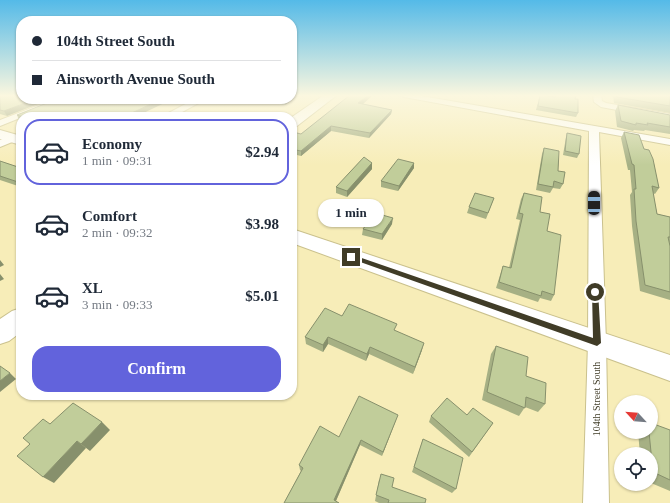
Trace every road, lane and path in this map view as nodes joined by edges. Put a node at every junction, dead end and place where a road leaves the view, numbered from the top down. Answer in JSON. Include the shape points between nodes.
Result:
{"nodes":[{"id":1,"x":12,"y":118,"type":"edge"},
{"id":2,"x":539,"y":118,"type":"edge"},
{"id":3,"x":0,"y":123,"type":"edge"},
{"id":4,"x":594,"y":128,"type":"junction"},
{"id":5,"x":11,"y":138,"type":"edge"},
{"id":6,"x":670,"y":142,"type":"edge"},
{"id":7,"x":0,"y":144,"type":"edge"},
{"id":8,"x":297,"y":238,"type":"edge"},
{"id":9,"x":16,"y":322,"type":"edge"},
{"id":10,"x":0,"y":333,"type":"edge"},
{"id":11,"x":597,"y":343,"type":"junction"},
{"id":12,"x":670,"y":368,"type":"edge"},
{"id":13,"x":596,"y":503,"type":"edge"}],
"edges":[{"from":1,"to":3,"type":"street"},
{"from":2,"to":4,"type":"street"},
{"from":4,"to":6,"type":"street"},
{"from":4,"to":11,"type":"street","name":"104th Street South"},
{"from":5,"to":7,"type":"street"},
{"from":8,"to":11,"type":"street"},
{"from":9,"to":10,"type":"street"},
{"from":11,"to":12,"type":"street"},
{"from":11,"to":13,"type":"street","name":"104th Street South"}]}
